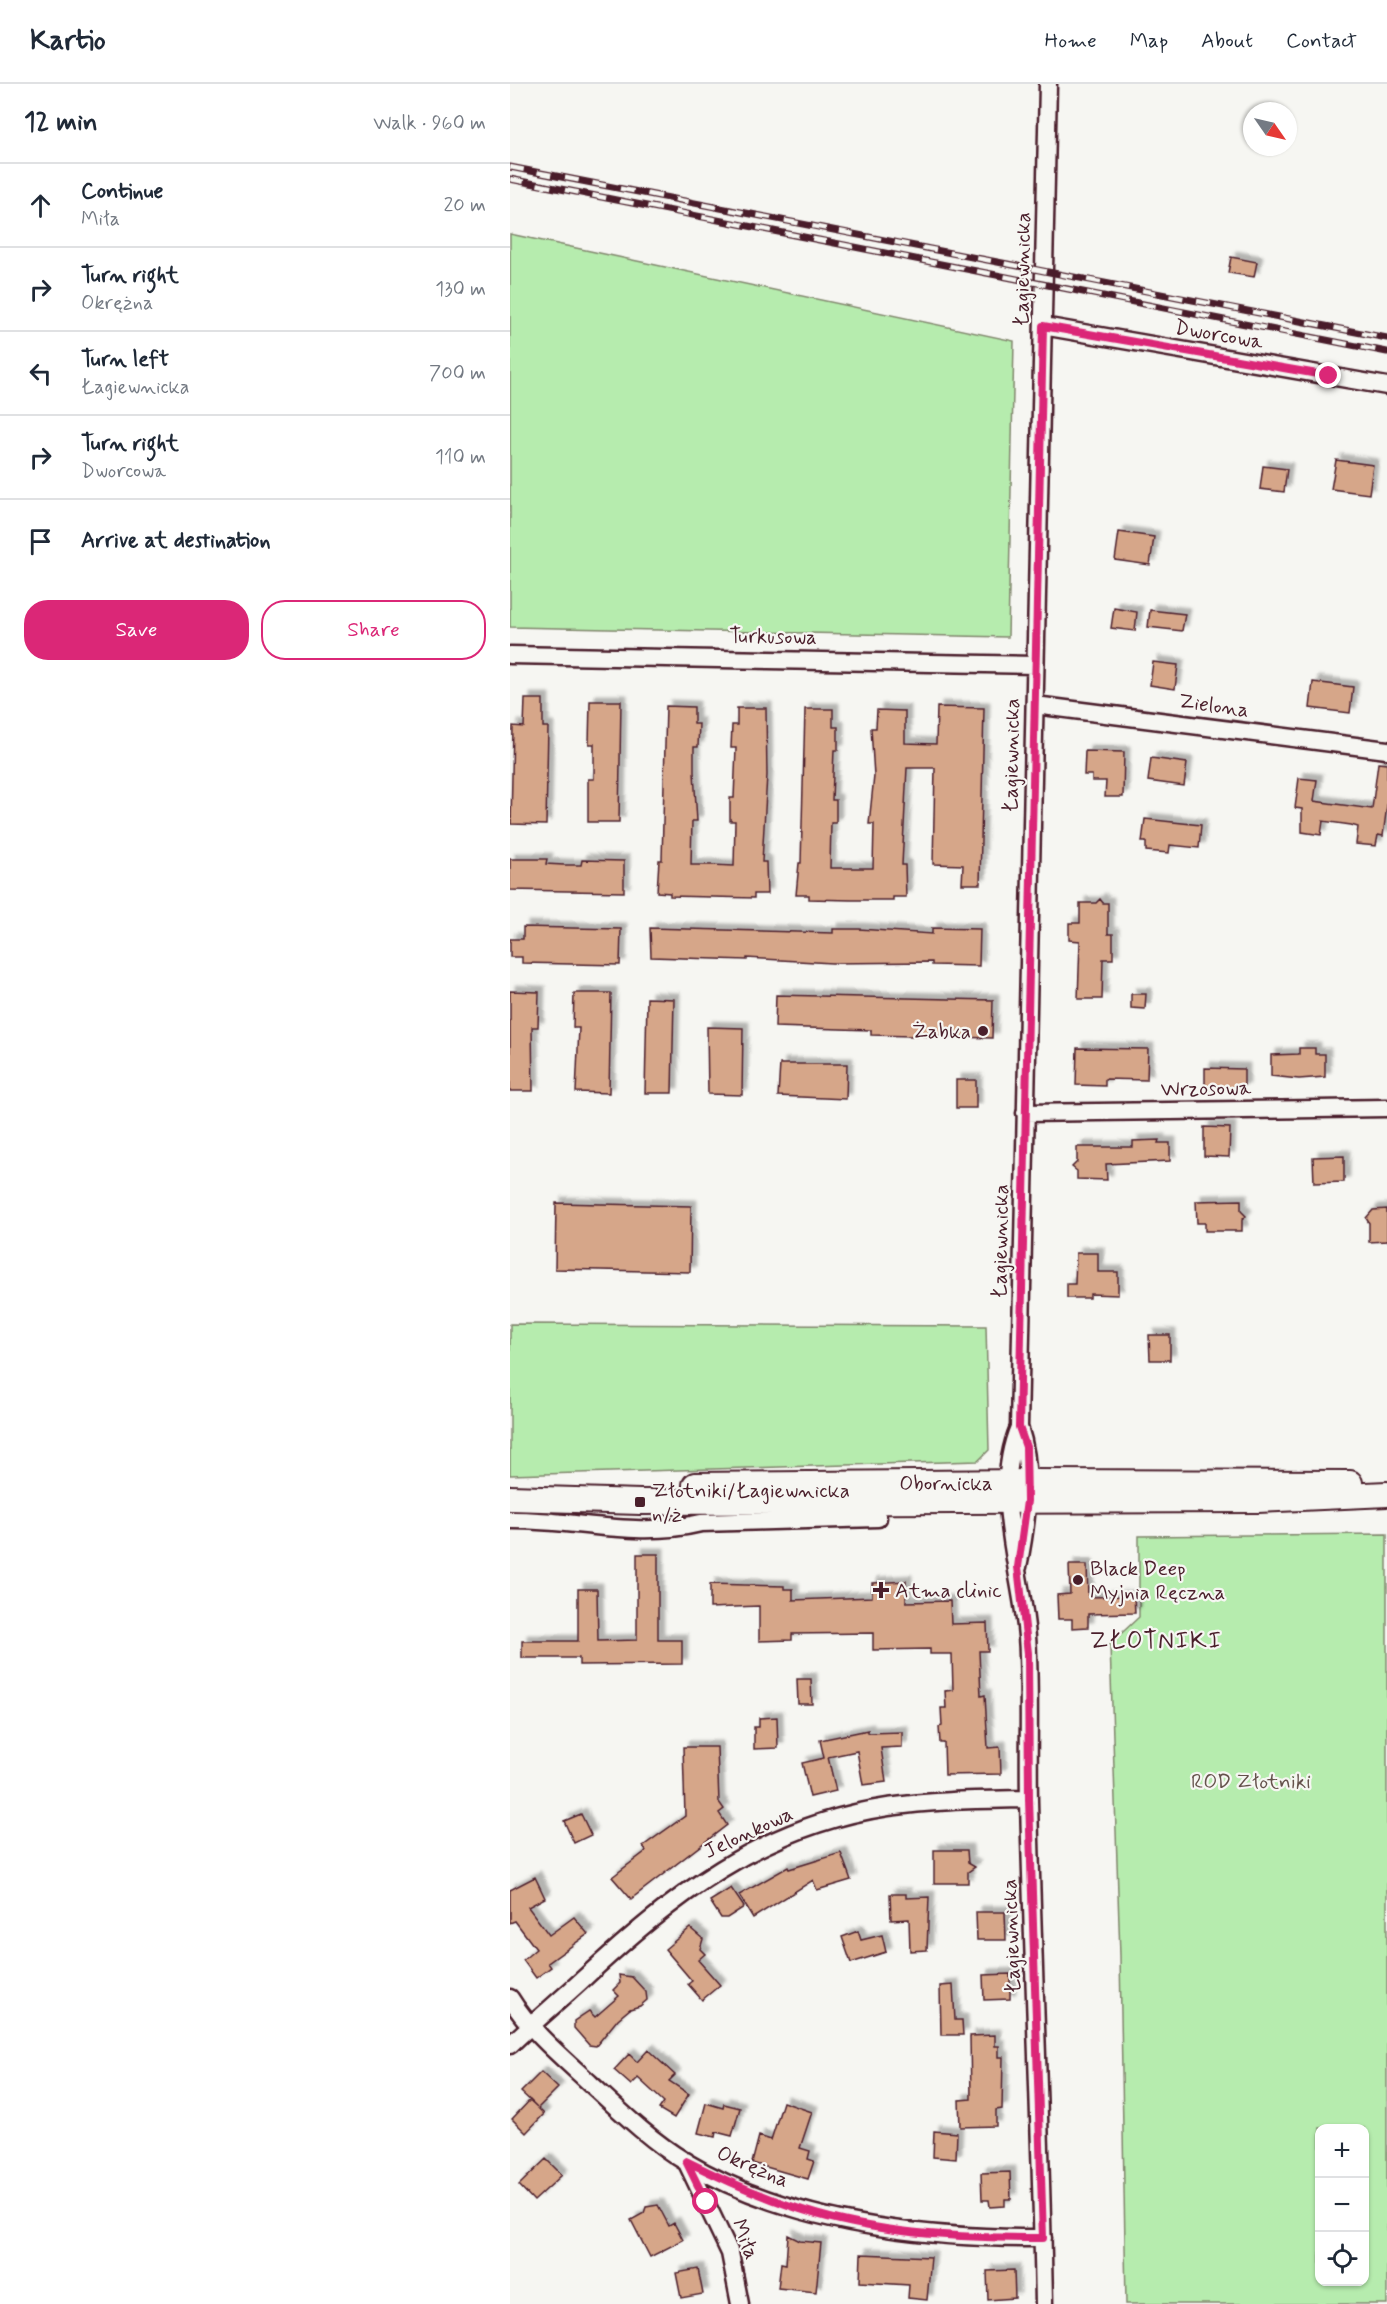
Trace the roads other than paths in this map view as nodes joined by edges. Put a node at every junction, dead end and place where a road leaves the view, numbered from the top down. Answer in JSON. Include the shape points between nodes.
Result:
{"nodes":[{"id":1,"x":1048,"y":84,"type":"edge"},
{"id":2,"x":1043,"y":326,"type":"junction"},
{"id":3,"x":1387,"y":387,"type":"edge"},
{"id":4,"x":510,"y":655,"type":"edge"},
{"id":5,"x":1035,"y":665,"type":"junction"},
{"id":6,"x":1035,"y":705,"type":"junction"},
{"id":7,"x":1387,"y":750,"type":"edge"},
{"id":8,"x":1387,"y":1108,"type":"edge"},
{"id":9,"x":1025,"y":1113,"type":"junction"},
{"id":10,"x":1387,"y":1486,"type":"edge"},
{"id":11,"x":1018,"y":1491,"type":"junction"},
{"id":12,"x":1387,"y":1494,"type":"edge"},
{"id":13,"x":510,"y":1498,"type":"edge"},
{"id":14,"x":878,"y":1518,"type":"dead end"},
{"id":15,"x":510,"y":1520,"type":"edge"},
{"id":16,"x":1029,"y":1799,"type":"junction"},
{"id":17,"x":510,"y":1998,"type":"edge"},
{"id":18,"x":531,"y":2025,"type":"junction"},
{"id":19,"x":510,"y":2045,"type":"edge"},
{"id":20,"x":686,"y":2161,"type":"junction"},
{"id":21,"x":1043,"y":2238,"type":"junction"},
{"id":22,"x":740,"y":2304,"type":"edge"},
{"id":23,"x":1044,"y":2304,"type":"edge"}],
"edges":[{"from":1,"to":2,"type":"street","name":"Łagiewnicka"},
{"from":2,"to":3,"type":"street","name":"Dworcowa"},
{"from":2,"to":5,"type":"street","name":"Łagiewnicka"},
{"from":4,"to":5,"type":"street","name":"Turkusowa"},
{"from":5,"to":6,"type":"street","name":"Łagiewnicka"},
{"from":6,"to":7,"type":"street","name":"Zielona"},
{"from":6,"to":9,"type":"street","name":"Łagiewnicka"},
{"from":8,"to":9,"type":"street","name":"Wrzosowa"},
{"from":9,"to":11,"type":"street","name":"Łagiewnicka","via":[[1019,1427],[1011,1447]]},
{"from":10,"to":11,"type":"main road","name":"Obornicka","via":[[1287,1481]]},
{"from":11,"to":12,"type":"main road","name":"Obornicka","via":[[1314,1499]]},
{"from":11,"to":13,"type":"main road","name":"Obornicka","via":[[676,1486]]},
{"from":11,"to":16,"type":"street","name":"Łagiewnicka","via":[[1011,1532],[1028,1653]]},
{"from":14,"to":15,"type":"street","via":[[701,1523],[649,1531]]},
{"from":16,"to":18,"type":"street","name":"Jelonkowa","via":[[887,1807],[769,1842],[712,1872],[668,1904]]},
{"from":16,"to":21,"type":"street","name":"Łagiewnicka"},
{"from":17,"to":18,"type":"street","name":"Okrężna"},
{"from":18,"to":19,"type":"street","name":"Jelonkowa"},
{"from":18,"to":20,"type":"street","name":"Okrężna","via":[[628,2118]]},
{"from":20,"to":21,"type":"street","name":"Okrężna","via":[[747,2190],[818,2215],[927,2234]]},
{"from":20,"to":22,"type":"street","name":"Miła","via":[[730,2253]]},
{"from":21,"to":23,"type":"street","name":"Łagiewnicka"}]}
